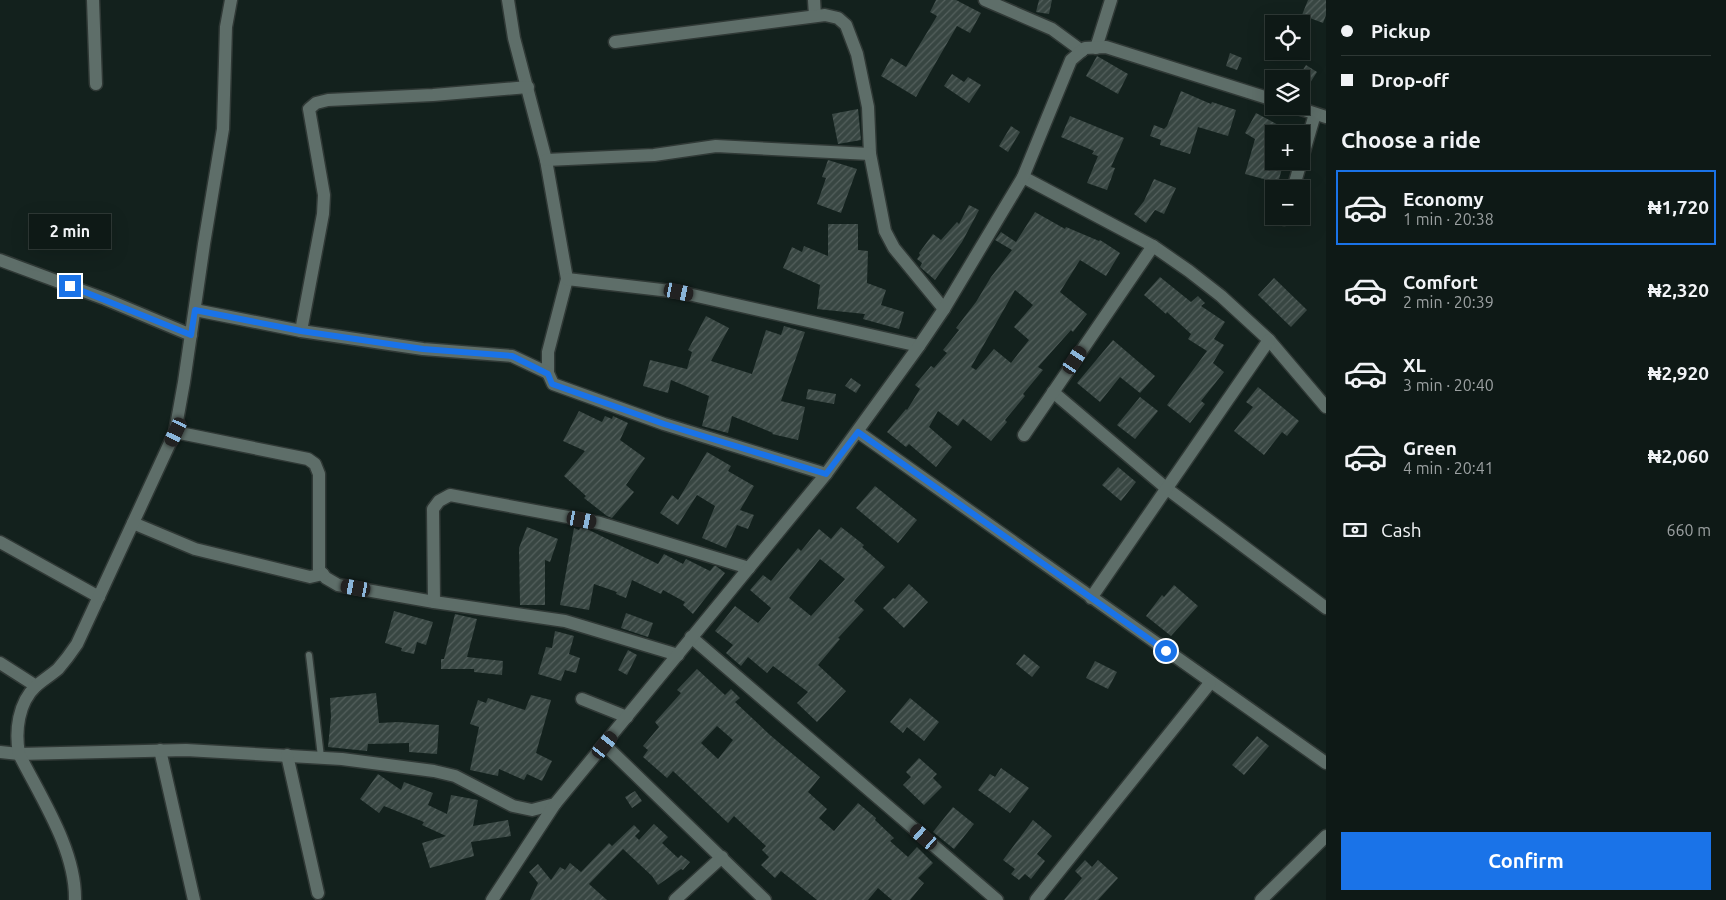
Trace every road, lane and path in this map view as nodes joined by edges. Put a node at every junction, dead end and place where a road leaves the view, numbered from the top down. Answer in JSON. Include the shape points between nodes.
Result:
{"nodes":[{"id":1,"x":93,"y":0,"type":"edge"},
{"id":2,"x":230,"y":0,"type":"edge"},
{"id":3,"x":508,"y":0,"type":"edge"},
{"id":4,"x":814,"y":0,"type":"edge"},
{"id":5,"x":985,"y":0,"type":"edge"},
{"id":6,"x":1111,"y":0,"type":"edge"},
{"id":7,"x":815,"y":16,"type":"junction"},
{"id":8,"x":615,"y":42,"type":"dead end"},
{"id":9,"x":1096,"y":48,"type":"junction"},
{"id":10,"x":1082,"y":51,"type":"junction"},
{"id":11,"x":96,"y":84,"type":"dead end"},
{"id":12,"x":528,"y":87,"type":"junction"},
{"id":13,"x":1265,"y":97,"type":"edge"},
{"id":14,"x":1320,"y":116,"type":"edge"},
{"id":15,"x":870,"y":154,"type":"junction"},
{"id":16,"x":546,"y":160,"type":"junction"},
{"id":17,"x":1023,"y":177,"type":"junction"},
{"id":18,"x":1296,"y":180,"type":"edge"},
{"id":19,"x":1153,"y":246,"type":"junction"},
{"id":20,"x":0,"y":260,"type":"edge"},
{"id":21,"x":567,"y":279,"type":"junction"},
{"id":22,"x":944,"y":309,"type":"junction"},
{"id":23,"x":195,"y":310,"type":"junction"},
{"id":24,"x":301,"y":331,"type":"junction"},
{"id":25,"x":191,"y":335,"type":"junction"},
{"id":26,"x":1269,"y":340,"type":"junction"},
{"id":27,"x":919,"y":346,"type":"junction"},
{"id":28,"x":548,"y":374,"type":"junction"},
{"id":29,"x":1052,"y":392,"type":"junction"},
{"id":30,"x":1326,"y":407,"type":"edge"},
{"id":31,"x":176,"y":432,"type":"junction"},
{"id":32,"x":858,"y":432,"type":"junction"},
{"id":33,"x":1024,"y":435,"type":"dead end"},
{"id":34,"x":826,"y":474,"type":"junction"},
{"id":35,"x":1166,"y":488,"type":"junction"},
{"id":36,"x":133,"y":523,"type":"junction"},
{"id":37,"x":0,"y":542,"type":"edge"},
{"id":38,"x":749,"y":568,"type":"junction"},
{"id":39,"x":323,"y":574,"type":"junction"},
{"id":40,"x":100,"y":597,"type":"junction"},
{"id":41,"x":1091,"y":598,"type":"junction"},
{"id":42,"x":434,"y":602,"type":"junction"},
{"id":43,"x":1326,"y":608,"type":"edge"},
{"id":44,"x":691,"y":637,"type":"junction"},
{"id":45,"x":309,"y":655,"type":"dead end"},
{"id":46,"x":678,"y":655,"type":"junction"},
{"id":47,"x":0,"y":663,"type":"edge"},
{"id":48,"x":1210,"y":682,"type":"junction"},
{"id":49,"x":36,"y":686,"type":"junction"},
{"id":50,"x":582,"y":699,"type":"dead end"},
{"id":51,"x":628,"y":717,"type":"junction"},
{"id":52,"x":605,"y":745,"type":"junction"},
{"id":53,"x":160,"y":750,"type":"junction"},
{"id":54,"x":0,"y":752,"type":"edge"},
{"id":55,"x":19,"y":754,"type":"junction"},
{"id":56,"x":287,"y":756,"type":"junction"},
{"id":57,"x":322,"y":758,"type":"junction"},
{"id":58,"x":1326,"y":763,"type":"edge"},
{"id":59,"x":555,"y":804,"type":"junction"},
{"id":60,"x":1326,"y":836,"type":"edge"},
{"id":61,"x":722,"y":857,"type":"junction"},
{"id":62,"x":318,"y":893,"type":"dead end"},
{"id":63,"x":75,"y":900,"type":"edge"},
{"id":64,"x":194,"y":900,"type":"edge"},
{"id":65,"x":492,"y":900,"type":"edge"},
{"id":66,"x":675,"y":900,"type":"edge"},
{"id":67,"x":765,"y":900,"type":"edge"},
{"id":68,"x":997,"y":900,"type":"edge"},
{"id":69,"x":1036,"y":900,"type":"edge"},
{"id":70,"x":1261,"y":900,"type":"edge"}],
"edges":[{"from":1,"to":11,"type":"street"},
{"from":2,"to":23,"type":"street","via":[[226,27],[224,129]]},
{"from":3,"to":12,"type":"street","via":[[514,38]]},
{"from":4,"to":7,"type":"street"},
{"from":5,"to":10,"type":"street","via":[[1052,29]]},
{"from":6,"to":9,"type":"street"},
{"from":7,"to":8,"type":"street"},
{"from":7,"to":15,"type":"street","via":[[838,18],[846,25],[857,54],[868,107]]},
{"from":9,"to":10,"type":"street"},
{"from":9,"to":13,"type":"street","via":[[1106,47]]},
{"from":10,"to":17,"type":"street","via":[[1071,60]]},
{"from":12,"to":16,"type":"street"},
{"from":12,"to":24,"type":"street","via":[[328,100],[309,109],[324,194]]},
{"from":14,"to":18,"type":"street"},
{"from":15,"to":16,"type":"street","via":[[716,146],[654,155]]},
{"from":15,"to":22,"type":"street","via":[[888,240]]},
{"from":16,"to":21,"type":"street"},
{"from":17,"to":19,"type":"street"},
{"from":17,"to":22,"type":"street"},
{"from":19,"to":26,"type":"street","via":[[1221,296]]},
{"from":19,"to":29,"type":"street"},
{"from":20,"to":25,"type":"street"},
{"from":21,"to":27,"type":"street","via":[[679,292]]},
{"from":21,"to":28,"type":"street","via":[[548,352]]},
{"from":22,"to":27,"type":"street"},
{"from":23,"to":24,"type":"street"},
{"from":23,"to":25,"type":"street"},
{"from":24,"to":28,"type":"street","via":[[423,349],[512,356]]},
{"from":25,"to":31,"type":"street"},
{"from":26,"to":30,"type":"street"},
{"from":26,"to":35,"type":"street"},
{"from":27,"to":32,"type":"street"},
{"from":28,"to":34,"type":"street","via":[[552,384]]},
{"from":29,"to":33,"type":"street"},
{"from":29,"to":35,"type":"street"},
{"from":31,"to":36,"type":"street"},
{"from":31,"to":39,"type":"street","via":[[308,459],[315,464],[319,474],[319,570]]},
{"from":32,"to":34,"type":"street"},
{"from":32,"to":41,"type":"street"},
{"from":34,"to":38,"type":"street"},
{"from":35,"to":41,"type":"street"},
{"from":35,"to":43,"type":"street"},
{"from":36,"to":39,"type":"street","via":[[195,549],[310,578]]},
{"from":36,"to":40,"type":"street"},
{"from":37,"to":40,"type":"street"},
{"from":38,"to":42,"type":"street","via":[[600,523],[450,495],[433,509]]},
{"from":38,"to":44,"type":"street"},
{"from":39,"to":42,"type":"street","via":[[338,585]]},
{"from":40,"to":49,"type":"street","via":[[66,660]]},
{"from":41,"to":48,"type":"street"},
{"from":42,"to":46,"type":"street","via":[[565,621]]},
{"from":44,"to":46,"type":"street"},
{"from":44,"to":68,"type":"street"},
{"from":45,"to":57,"type":"lane"},
{"from":46,"to":51,"type":"street"},
{"from":47,"to":49,"type":"street"},
{"from":48,"to":58,"type":"street"},
{"from":48,"to":69,"type":"street"},
{"from":49,"to":55,"type":"street","via":[[20,715],[16,740]]},
{"from":50,"to":51,"type":"street"},
{"from":51,"to":52,"type":"street"},
{"from":52,"to":59,"type":"street"},
{"from":52,"to":61,"type":"street"},
{"from":53,"to":55,"type":"street"},
{"from":53,"to":56,"type":"street"},
{"from":53,"to":64,"type":"street"},
{"from":54,"to":55,"type":"street"},
{"from":55,"to":63,"type":"street","via":[[65,848],[73,873]]},
{"from":56,"to":57,"type":"street"},
{"from":56,"to":62,"type":"street"},
{"from":57,"to":59,"type":"street","via":[[455,776],[513,806],[532,810]]},
{"from":59,"to":65,"type":"street"},
{"from":60,"to":70,"type":"street"},
{"from":61,"to":66,"type":"street"},
{"from":61,"to":67,"type":"street"}]}
